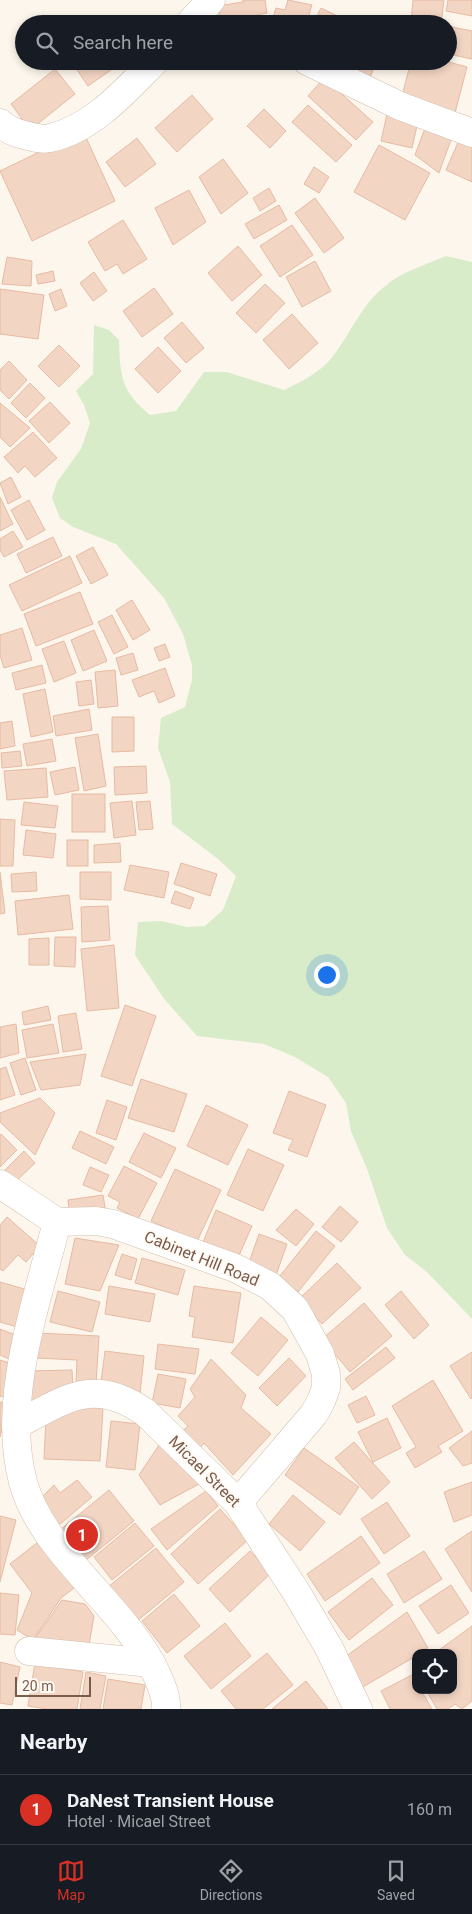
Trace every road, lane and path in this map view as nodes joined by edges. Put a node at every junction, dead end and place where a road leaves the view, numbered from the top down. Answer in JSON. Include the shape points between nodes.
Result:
{"nodes":[{"id":1,"x":211,"y":0,"type":"edge"},
{"id":2,"x":197,"y":15,"type":"edge"},
{"id":3,"x":145,"y":70,"type":"edge"},
{"id":4,"x":326,"y":70,"type":"edge"},
{"id":5,"x":0,"y":123,"type":"edge"},
{"id":6,"x":472,"y":133,"type":"edge"},
{"id":7,"x":0,"y":1184,"type":"edge"},
{"id":8,"x":57,"y":1222,"type":"junction"},
{"id":9,"x":16,"y":1425,"type":"junction"},
{"id":10,"x":238,"y":1504,"type":"junction"},
{"id":11,"x":29,"y":1652,"type":"dead end"},
{"id":12,"x":151,"y":1663,"type":"junction"},
{"id":13,"x":166,"y":1709,"type":"edge"},
{"id":14,"x":358,"y":1709,"type":"edge"}],
"edges":[{"from":1,"to":2,"type":"street"},
{"from":3,"to":5,"type":"street","via":[[89,120],[49,139],[18,133]]},
{"from":4,"to":6,"type":"street","via":[[400,106]]},
{"from":7,"to":8,"type":"street"},
{"from":8,"to":9,"type":"street","via":[[20,1380]]},
{"from":8,"to":10,"type":"street","name":"Cabinet Hill Road","via":[[96,1221],[132,1230],[253,1276],[284,1297],[294,1309],[320,1354],[326,1388],[314,1414]]},
{"from":9,"to":10,"type":"street","name":"Micael Street","via":[[77,1397],[95,1392],[111,1394],[146,1413]]},
{"from":9,"to":12,"type":"street","via":[[17,1457],[23,1484],[33,1507],[56,1542]]},
{"from":10,"to":14,"type":"street","name":"Micael Street","via":[[324,1640]]},
{"from":11,"to":12,"type":"street"},
{"from":12,"to":13,"type":"street","via":[[162,1686]]}]}
